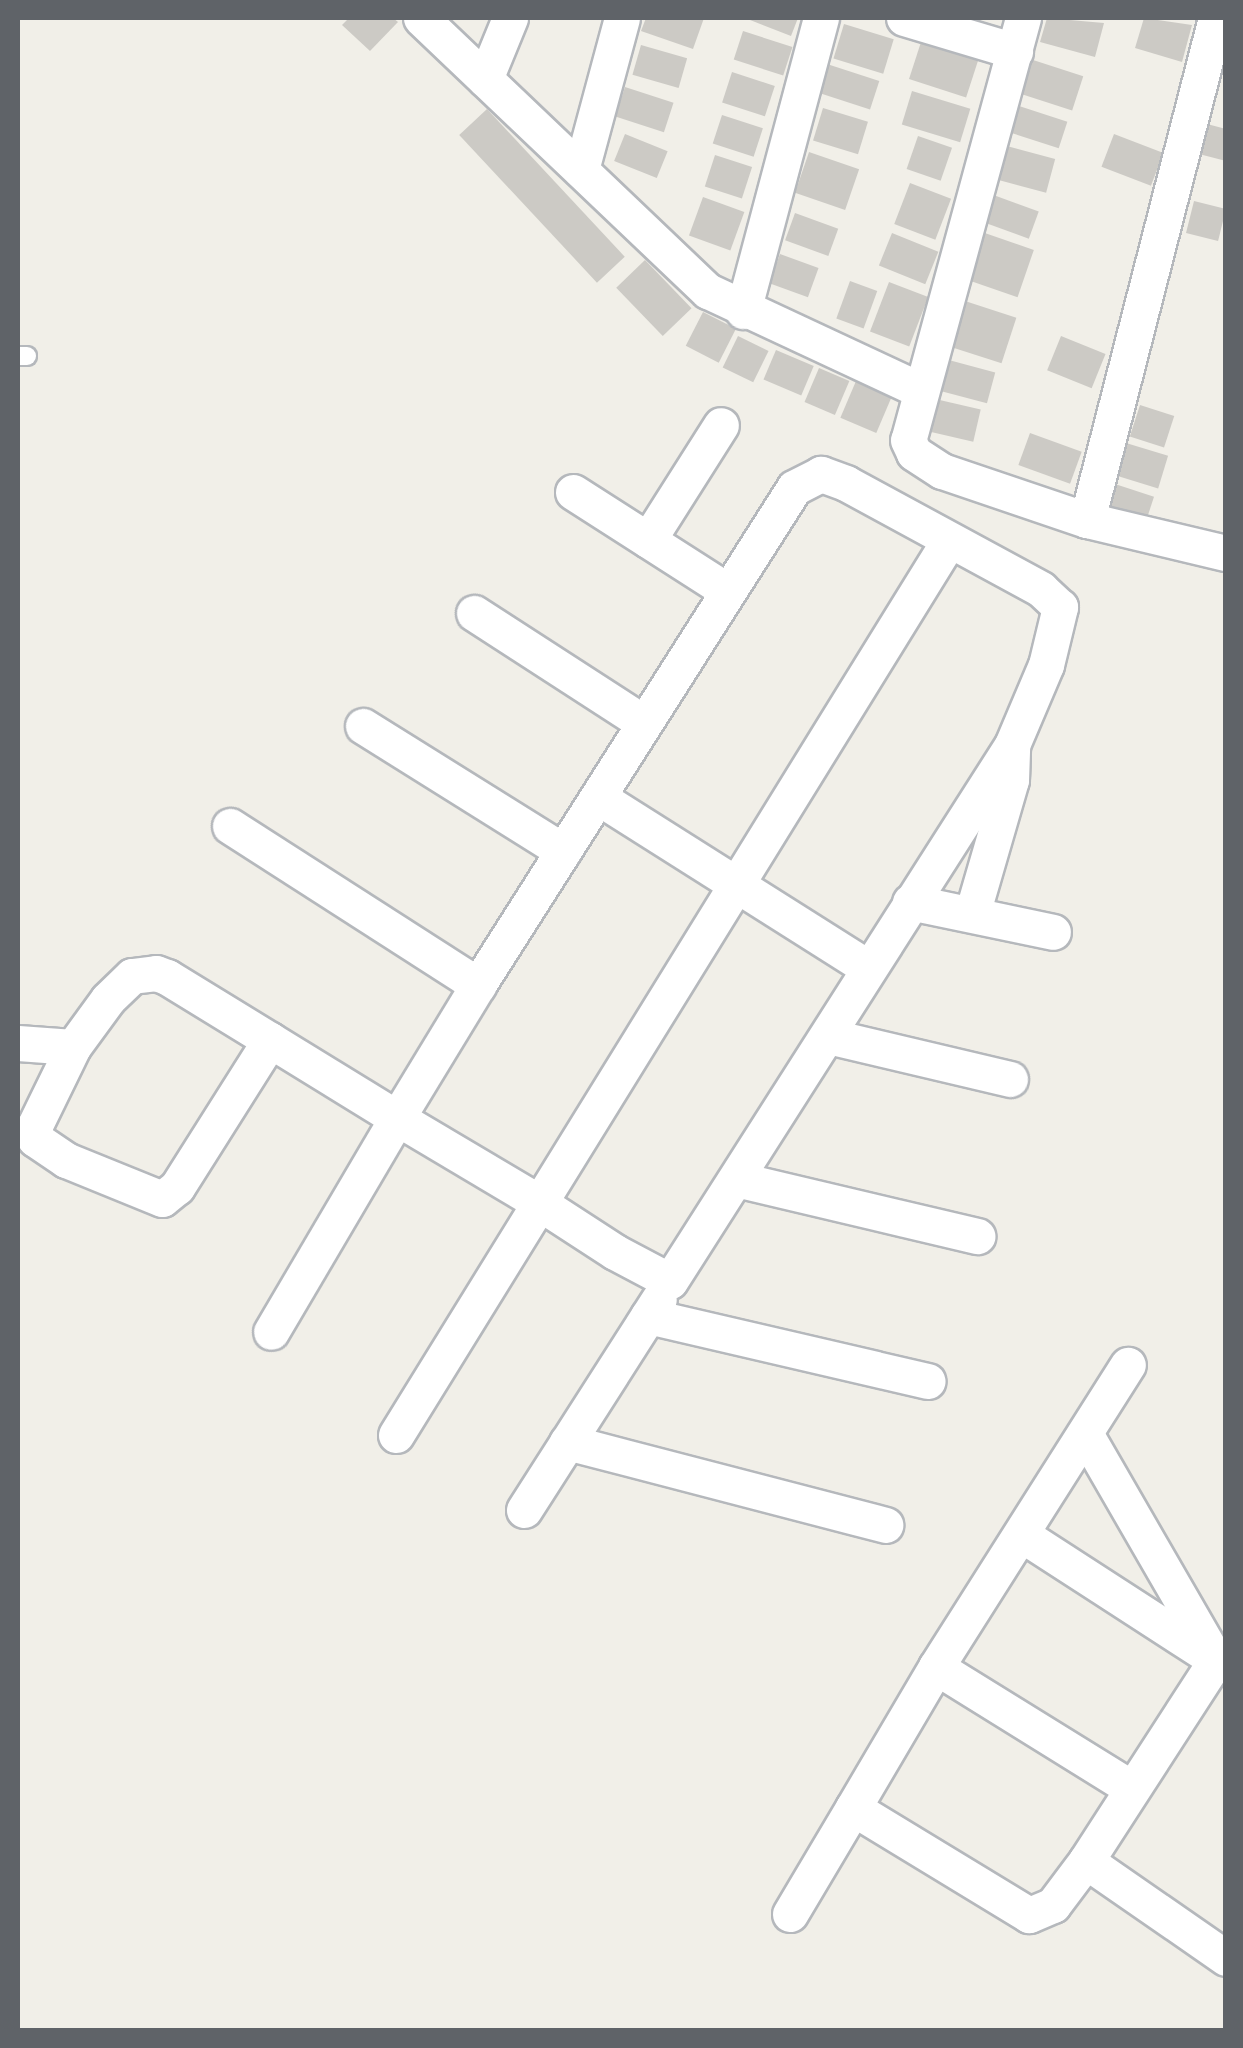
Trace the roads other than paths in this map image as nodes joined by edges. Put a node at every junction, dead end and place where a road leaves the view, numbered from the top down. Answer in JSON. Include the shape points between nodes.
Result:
{"nodes":[{"id":1,"x":422,"y":18,"type":"edge"},
{"id":2,"x":510,"y":18,"type":"edge"},
{"id":3,"x":622,"y":18,"type":"edge"},
{"id":4,"x":821,"y":18,"type":"edge"},
{"id":5,"x":904,"y":18,"type":"edge"},
{"id":6,"x":1216,"y":18,"type":"edge"},
{"id":7,"x":1019,"y":34,"type":"edge"},
{"id":8,"x":484,"y":79,"type":"junction"},
{"id":9,"x":580,"y":170,"type":"junction"},
{"id":10,"x":743,"y":310,"type":"junction"},
{"id":11,"x":920,"y":390,"type":"junction"},
{"id":12,"x":721,"y":425,"type":"dead end"},
{"id":13,"x":573,"y":492,"type":"dead end"},
{"id":14,"x":1087,"y":520,"type":"junction"},
{"id":15,"x":648,"y":540,"type":"junction"},
{"id":16,"x":948,"y":542,"type":"junction"},
{"id":17,"x":1226,"y":554,"type":"edge"},
{"id":18,"x":728,"y":591,"type":"junction"},
{"id":19,"x":474,"y":613,"type":"dead end"},
{"id":20,"x":644,"y":723,"type":"junction"},
{"id":21,"x":362,"y":726,"type":"dead end"},
{"id":22,"x":1012,"y":745,"type":"junction"},
{"id":23,"x":598,"y":797,"type":"junction"},
{"id":24,"x":230,"y":826,"type":"dead end"},
{"id":25,"x":563,"y":851,"type":"junction"},
{"id":26,"x":732,"y":884,"type":"junction"},
{"id":27,"x":910,"y":902,"type":"junction"},
{"id":28,"x":972,"y":914,"type":"junction"},
{"id":29,"x":1053,"y":932,"type":"dead end"},
{"id":30,"x":869,"y":968,"type":"junction"},
{"id":31,"x":478,"y":985,"type":"junction"},
{"id":32,"x":828,"y":1036,"type":"junction"},
{"id":33,"x":270,"y":1040,"type":"junction"},
{"id":34,"x":18,"y":1043,"type":"edge"},
{"id":35,"x":74,"y":1047,"type":"junction"},
{"id":36,"x":1010,"y":1079,"type":"dead end"},
{"id":37,"x":397,"y":1118,"type":"junction"},
{"id":38,"x":740,"y":1180,"type":"junction"},
{"id":39,"x":535,"y":1200,"type":"junction"},
{"id":40,"x":977,"y":1236,"type":"dead end"},
{"id":41,"x":670,"y":1281,"type":"junction"},
{"id":42,"x":648,"y":1316,"type":"junction"},
{"id":43,"x":271,"y":1332,"type":"dead end"},
{"id":44,"x":1128,"y":1365,"type":"dead end"},
{"id":45,"x":928,"y":1381,"type":"dead end"},
{"id":46,"x":396,"y":1435,"type":"dead end"},
{"id":47,"x":1086,"y":1435,"type":"junction"},
{"id":48,"x":567,"y":1442,"type":"junction"},
{"id":49,"x":524,"y":1510,"type":"dead end"},
{"id":50,"x":885,"y":1526,"type":"dead end"},
{"id":51,"x":1024,"y":1536,"type":"junction"},
{"id":52,"x":1221,"y":1654,"type":"edge"},
{"id":53,"x":936,"y":1668,"type":"junction"},
{"id":54,"x":1132,"y":1788,"type":"junction"},
{"id":55,"x":852,"y":1808,"type":"junction"},
{"id":56,"x":1086,"y":1861,"type":"junction"},
{"id":57,"x":790,"y":1914,"type":"dead end"},
{"id":58,"x":1221,"y":1946,"type":"edge"}],
"edges":[{"from":1,"to":8,"type":"street"},
{"from":2,"to":8,"type":"street"},
{"from":3,"to":9,"type":"street"},
{"from":4,"to":10,"type":"street"},
{"from":5,"to":7,"type":"street"},
{"from":6,"to":14,"type":"street"},
{"from":7,"to":11,"type":"street"},
{"from":8,"to":9,"type":"street"},
{"from":9,"to":10,"type":"street","via":[[708,291]]},
{"from":10,"to":11,"type":"street"},
{"from":11,"to":14,"type":"street","via":[[907,429],[914,453],[942,471]]},
{"from":12,"to":15,"type":"street"},
{"from":13,"to":15,"type":"street"},
{"from":14,"to":17,"type":"street"},
{"from":15,"to":18,"type":"street"},
{"from":16,"to":18,"type":"street","via":[[846,483],[821,474],[806,477]]},
{"from":16,"to":22,"type":"street","via":[[1041,588],[1060,607],[1046,665]]},
{"from":16,"to":26,"type":"street"},
{"from":18,"to":20,"type":"street"},
{"from":19,"to":20,"type":"street"},
{"from":20,"to":23,"type":"street"},
{"from":21,"to":25,"type":"street"},
{"from":22,"to":27,"type":"street"},
{"from":22,"to":28,"type":"street","via":[[1011,780]]},
{"from":23,"to":25,"type":"street"},
{"from":23,"to":26,"type":"street"},
{"from":24,"to":31,"type":"street"},
{"from":25,"to":31,"type":"street"},
{"from":26,"to":30,"type":"street"},
{"from":26,"to":39,"type":"street"},
{"from":27,"to":28,"type":"street"},
{"from":27,"to":30,"type":"street"},
{"from":28,"to":29,"type":"street"},
{"from":30,"to":32,"type":"street"},
{"from":31,"to":37,"type":"street"},
{"from":32,"to":36,"type":"street"},
{"from":32,"to":38,"type":"street"},
{"from":33,"to":35,"type":"street","via":[[167,977],[144,972],[120,986]]},
{"from":33,"to":35,"type":"street","via":[[177,1187],[157,1199],[35,1139],[35,1125]]},
{"from":33,"to":37,"type":"street"},
{"from":34,"to":35,"type":"street"},
{"from":37,"to":39,"type":"street"},
{"from":37,"to":43,"type":"street"},
{"from":38,"to":40,"type":"street"},
{"from":38,"to":41,"type":"street"},
{"from":39,"to":41,"type":"street"},
{"from":39,"to":46,"type":"street"},
{"from":41,"to":42,"type":"street"},
{"from":42,"to":45,"type":"street"},
{"from":42,"to":48,"type":"street"},
{"from":44,"to":47,"type":"street"},
{"from":47,"to":51,"type":"street"},
{"from":47,"to":52,"type":"street"},
{"from":48,"to":49,"type":"street"},
{"from":48,"to":50,"type":"street"},
{"from":51,"to":52,"type":"street"},
{"from":51,"to":53,"type":"street"},
{"from":52,"to":54,"type":"street"},
{"from":53,"to":54,"type":"street"},
{"from":53,"to":55,"type":"street"},
{"from":54,"to":56,"type":"street"},
{"from":55,"to":56,"type":"street","via":[[1029,1914],[1053,1905]]},
{"from":55,"to":57,"type":"street"},
{"from":56,"to":58,"type":"street"}]}
